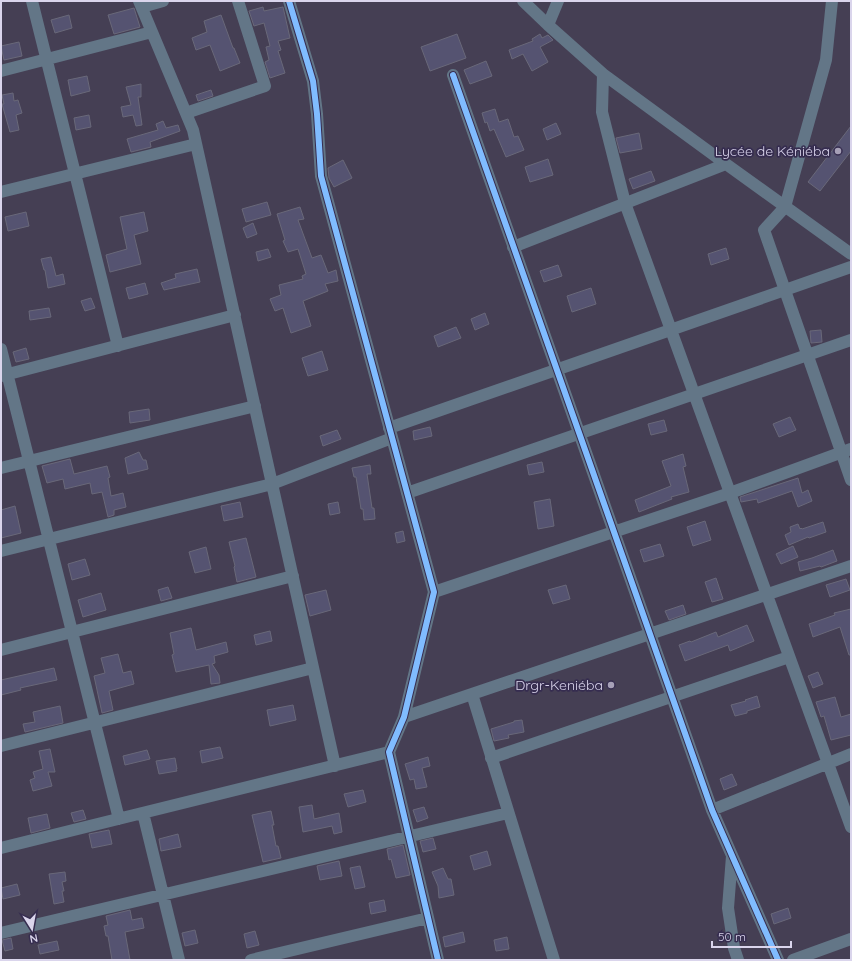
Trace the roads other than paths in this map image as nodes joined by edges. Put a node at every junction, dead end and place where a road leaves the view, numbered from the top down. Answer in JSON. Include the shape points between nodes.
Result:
{"nodes":[{"id":1,"x":32,"y":1,"type":"edge"},
{"id":2,"x":162,"y":1,"type":"edge"},
{"id":3,"x":238,"y":1,"type":"edge"},
{"id":4,"x":289,"y":1,"type":"edge"},
{"id":5,"x":523,"y":1,"type":"edge"},
{"id":6,"x":558,"y":1,"type":"edge"},
{"id":7,"x":832,"y":1,"type":"edge"},
{"id":8,"x":141,"y":4,"type":"edge"},
{"id":9,"x":548,"y":25,"type":"junction"},
{"id":10,"x":152,"y":32,"type":"junction"},
{"id":11,"x":46,"y":59,"type":"junction"},
{"id":12,"x":1,"y":71,"type":"edge"},
{"id":13,"x":603,"y":74,"type":"junction"},
{"id":14,"x":453,"y":75,"type":"dead end"},
{"id":15,"x":186,"y":113,"type":"junction"},
{"id":16,"x":196,"y":144,"type":"junction"},
{"id":17,"x":726,"y":164,"type":"junction"},
{"id":18,"x":75,"y":174,"type":"junction"},
{"id":19,"x":1,"y":192,"type":"edge"},
{"id":20,"x":625,"y":203,"type":"junction"},
{"id":21,"x":785,"y":207,"type":"junction"},
{"id":22,"x":514,"y":247,"type":"junction"},
{"id":23,"x":851,"y":254,"type":"edge"},
{"id":24,"x":851,"y":267,"type":"edge"},
{"id":25,"x":785,"y":290,"type":"junction"},
{"id":26,"x":234,"y":315,"type":"junction"},
{"id":27,"x":671,"y":330,"type":"junction"},
{"id":28,"x":851,"y":340,"type":"edge"},
{"id":29,"x":118,"y":346,"type":"junction"},
{"id":30,"x":1,"y":349,"type":"edge"},
{"id":31,"x":808,"y":355,"type":"junction"},
{"id":32,"x":557,"y":370,"type":"junction"},
{"id":33,"x":4,"y":376,"type":"edge"},
{"id":34,"x":694,"y":394,"type":"junction"},
{"id":35,"x":255,"y":406,"type":"junction"},
{"id":36,"x":391,"y":433,"type":"junction"},
{"id":37,"x":579,"y":434,"type":"junction"},
{"id":38,"x":846,"y":451,"type":"edge"},
{"id":39,"x":29,"y":461,"type":"junction"},
{"id":40,"x":1,"y":468,"type":"edge"},
{"id":41,"x":851,"y":480,"type":"edge"},
{"id":42,"x":272,"y":484,"type":"junction"},
{"id":43,"x":407,"y":493,"type":"junction"},
{"id":44,"x":730,"y":494,"type":"junction"},
{"id":45,"x":614,"y":532,"type":"junction"},
{"id":46,"x":49,"y":539,"type":"junction"},
{"id":47,"x":1,"y":551,"type":"edge"},
{"id":48,"x":851,"y":566,"type":"edge"},
{"id":49,"x":293,"y":576,"type":"junction"},
{"id":50,"x":434,"y":592,"type":"junction"},
{"id":51,"x":766,"y":594,"type":"junction"},
{"id":52,"x":72,"y":632,"type":"junction"},
{"id":53,"x":650,"y":634,"type":"junction"},
{"id":54,"x":1,"y":650,"type":"edge"},
{"id":55,"x":789,"y":657,"type":"junction"},
{"id":56,"x":314,"y":668,"type":"junction"},
{"id":57,"x":472,"y":694,"type":"junction"},
{"id":58,"x":672,"y":697,"type":"junction"},
{"id":59,"x":404,"y":717,"type":"junction"},
{"id":60,"x":95,"y":722,"type":"junction"},
{"id":61,"x":1,"y":746,"type":"edge"},
{"id":62,"x":389,"y":752,"type":"junction"},
{"id":63,"x":851,"y":754,"type":"edge"},
{"id":64,"x":491,"y":758,"type":"junction"},
{"id":65,"x":828,"y":763,"type":"junction"},
{"id":66,"x":335,"y":766,"type":"junction"},
{"id":67,"x":712,"y":810,"type":"junction"},
{"id":68,"x":508,"y":812,"type":"junction"},
{"id":69,"x":144,"y":813,"type":"junction"},
{"id":70,"x":119,"y":819,"type":"junction"},
{"id":71,"x":851,"y":827,"type":"edge"},
{"id":72,"x":409,"y":836,"type":"junction"},
{"id":73,"x":1,"y":848,"type":"edge"},
{"id":74,"x":732,"y":855,"type":"junction"},
{"id":75,"x":163,"y":895,"type":"junction"},
{"id":76,"x":428,"y":918,"type":"junction"},
{"id":77,"x":1,"y":933,"type":"edge"},
{"id":78,"x":851,"y":939,"type":"edge"},
{"id":79,"x":179,"y":960,"type":"edge"},
{"id":80,"x":251,"y":960,"type":"edge"},
{"id":81,"x":438,"y":960,"type":"edge"},
{"id":82,"x":554,"y":960,"type":"edge"},
{"id":83,"x":738,"y":960,"type":"edge"},
{"id":84,"x":778,"y":960,"type":"edge"},
{"id":85,"x":793,"y":960,"type":"edge"}],
"edges":[{"from":1,"to":11,"type":"street"},
{"from":2,"to":8,"type":"street"},
{"from":3,"to":15,"type":"street","via":[[264,86]]},
{"from":4,"to":36,"type":"street","via":[[314,81],[320,176]]},
{"from":5,"to":9,"type":"street"},
{"from":6,"to":9,"type":"street"},
{"from":7,"to":21,"type":"street","via":[[826,60]]},
{"from":8,"to":10,"type":"street"},
{"from":9,"to":13,"type":"street"},
{"from":10,"to":11,"type":"street"},
{"from":10,"to":15,"type":"street"},
{"from":11,"to":12,"type":"street"},
{"from":11,"to":18,"type":"street"},
{"from":13,"to":17,"type":"street"},
{"from":13,"to":20,"type":"street","via":[[602,112]]},
{"from":14,"to":22,"type":"street"},
{"from":15,"to":16,"type":"street"},
{"from":16,"to":18,"type":"street"},
{"from":16,"to":26,"type":"street"},
{"from":17,"to":20,"type":"street"},
{"from":17,"to":21,"type":"street"},
{"from":18,"to":19,"type":"street"},
{"from":18,"to":29,"type":"street"},
{"from":20,"to":22,"type":"street"},
{"from":20,"to":27,"type":"street"},
{"from":21,"to":23,"type":"street"},
{"from":21,"to":25,"type":"street","via":[[764,230]]},
{"from":22,"to":32,"type":"street"},
{"from":24,"to":25,"type":"street"},
{"from":25,"to":27,"type":"street"},
{"from":25,"to":31,"type":"street"},
{"from":26,"to":29,"type":"street"},
{"from":26,"to":35,"type":"street"},
{"from":27,"to":32,"type":"street"},
{"from":27,"to":34,"type":"street"},
{"from":28,"to":31,"type":"street"},
{"from":29,"to":33,"type":"street"},
{"from":30,"to":33,"type":"street"},
{"from":31,"to":34,"type":"street"},
{"from":31,"to":38,"type":"street"},
{"from":32,"to":36,"type":"street"},
{"from":32,"to":37,"type":"street"},
{"from":33,"to":39,"type":"street"},
{"from":34,"to":37,"type":"street"},
{"from":34,"to":44,"type":"street"},
{"from":35,"to":39,"type":"street"},
{"from":35,"to":42,"type":"street"},
{"from":36,"to":42,"type":"street"},
{"from":36,"to":43,"type":"street"},
{"from":37,"to":43,"type":"street"},
{"from":37,"to":45,"type":"street"},
{"from":38,"to":41,"type":"street"},
{"from":38,"to":44,"type":"street"},
{"from":39,"to":40,"type":"street"},
{"from":39,"to":46,"type":"street"},
{"from":42,"to":46,"type":"street"},
{"from":42,"to":49,"type":"street"},
{"from":43,"to":50,"type":"street"},
{"from":44,"to":45,"type":"street"},
{"from":44,"to":51,"type":"street"},
{"from":45,"to":50,"type":"street"},
{"from":45,"to":53,"type":"street"},
{"from":46,"to":47,"type":"street"},
{"from":46,"to":52,"type":"street"},
{"from":48,"to":51,"type":"street"},
{"from":49,"to":52,"type":"street"},
{"from":49,"to":56,"type":"street"},
{"from":50,"to":59,"type":"street"},
{"from":51,"to":53,"type":"street"},
{"from":51,"to":55,"type":"street"},
{"from":52,"to":54,"type":"street"},
{"from":52,"to":60,"type":"street"},
{"from":53,"to":57,"type":"street"},
{"from":53,"to":58,"type":"street"},
{"from":55,"to":58,"type":"street"},
{"from":55,"to":65,"type":"street"},
{"from":56,"to":60,"type":"street"},
{"from":56,"to":66,"type":"street"},
{"from":57,"to":59,"type":"street"},
{"from":57,"to":64,"type":"street"},
{"from":58,"to":64,"type":"street"},
{"from":58,"to":67,"type":"street"},
{"from":59,"to":62,"type":"street"},
{"from":60,"to":61,"type":"street"},
{"from":60,"to":70,"type":"street"},
{"from":62,"to":66,"type":"street"},
{"from":62,"to":72,"type":"street"},
{"from":63,"to":65,"type":"street"},
{"from":64,"to":68,"type":"street"},
{"from":65,"to":67,"type":"street"},
{"from":65,"to":71,"type":"street"},
{"from":66,"to":69,"type":"street"},
{"from":67,"to":74,"type":"street"},
{"from":68,"to":72,"type":"street"},
{"from":68,"to":82,"type":"street"},
{"from":69,"to":70,"type":"street"},
{"from":69,"to":75,"type":"street"},
{"from":70,"to":73,"type":"street"},
{"from":72,"to":75,"type":"street"},
{"from":72,"to":76,"type":"street"},
{"from":74,"to":83,"type":"street","via":[[728,908]]},
{"from":74,"to":84,"type":"street"},
{"from":75,"to":77,"type":"street"},
{"from":75,"to":79,"type":"street"},
{"from":76,"to":80,"type":"street"},
{"from":76,"to":81,"type":"street"},
{"from":78,"to":85,"type":"street"}]}
